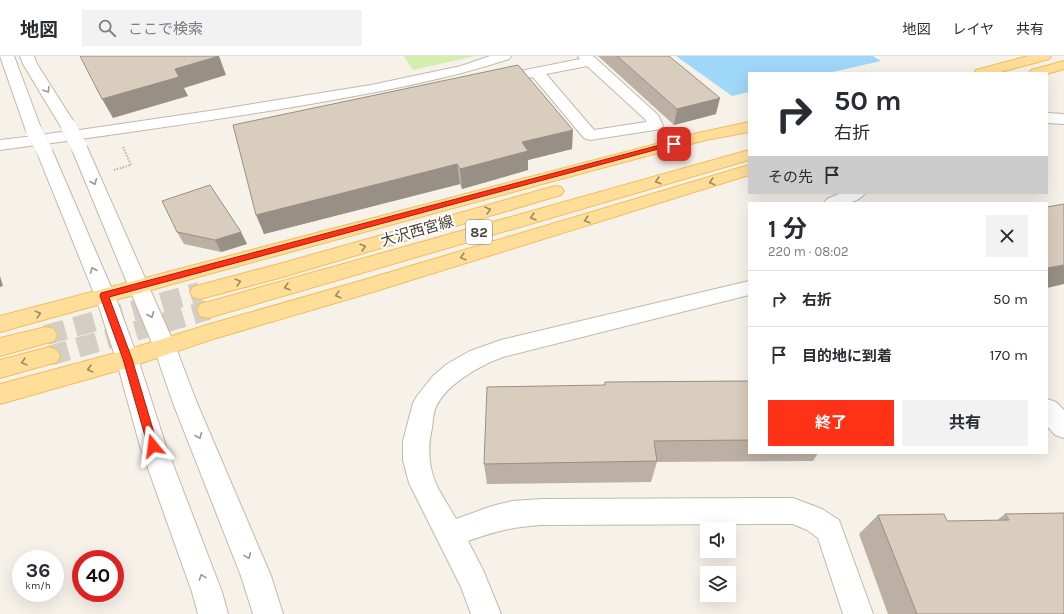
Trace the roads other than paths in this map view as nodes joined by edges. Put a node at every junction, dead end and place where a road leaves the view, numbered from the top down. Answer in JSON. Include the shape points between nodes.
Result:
{"nodes":[{"id":1,"x":7,"y":56,"type":"edge"},
{"id":2,"x":27,"y":56,"type":"edge"},
{"id":3,"x":504,"y":56,"type":"edge"},
{"id":4,"x":1044,"y":56,"type":"edge"},
{"id":5,"x":588,"y":58,"type":"edge"},
{"id":6,"x":477,"y":65,"type":"junction"},
{"id":7,"x":1064,"y":65,"type":"edge"},
{"id":8,"x":536,"y":72,"type":"junction"},
{"id":9,"x":985,"y":72,"type":"edge"},
{"id":10,"x":1040,"y":72,"type":"edge"},
{"id":11,"x":1048,"y":118,"type":"edge"},
{"id":12,"x":1064,"y":119,"type":"edge"},
{"id":13,"x":748,"y":128,"type":"edge"},
{"id":14,"x":748,"y":136,"type":"edge"},
{"id":15,"x":0,"y":144,"type":"edge"},
{"id":16,"x":748,"y":155,"type":"edge"},
{"id":17,"x":748,"y":170,"type":"edge"},
{"id":18,"x":854,"y":194,"type":"edge"},
{"id":19,"x":835,"y":202,"type":"edge"},
{"id":20,"x":139,"y":286,"type":"junction"},
{"id":21,"x":748,"y":288,"type":"edge"},
{"id":22,"x":200,"y":292,"type":"tunnel mouth"},
{"id":23,"x":104,"y":296,"type":"junction"},
{"id":24,"x":208,"y":310,"type":"tunnel mouth"},
{"id":25,"x":0,"y":324,"type":"edge"},
{"id":26,"x":0,"y":347,"type":"edge"},
{"id":27,"x":165,"y":348,"type":"junction"},
{"id":28,"x":127,"y":359,"type":"junction"},
{"id":29,"x":0,"y":369,"type":"edge"},
{"id":30,"x":0,"y":394,"type":"edge"},
{"id":31,"x":1048,"y":409,"type":"edge"},
{"id":32,"x":1064,"y":426,"type":"edge"},
{"id":33,"x":449,"y":535,"type":"junction"},
{"id":34,"x":213,"y":614,"type":"edge"},
{"id":35,"x":268,"y":614,"type":"edge"},
{"id":36,"x":486,"y":614,"type":"edge"},
{"id":37,"x":858,"y":614,"type":"edge"}],
"edges":[{"from":23,"to":1,"type":"street","one_way":true,"via":[[39,141]]},
{"from":2,"to":20,"type":"street","one_way":true,"via":[[74,137]]},
{"from":3,"to":6,"type":"street"},
{"from":4,"to":9,"type":"main road"},
{"from":5,"to":8,"type":"street"},
{"from":5,"to":8,"type":"street","via":[[653,118],[655,126],[590,135]]},
{"from":6,"to":8,"type":"street","via":[[495,80]]},
{"from":6,"to":15,"type":"street","via":[[370,89],[223,114]]},
{"from":7,"to":10,"type":"main road"},
{"from":11,"to":12,"type":"street"},
{"from":13,"to":20,"type":"main road","via":[[704,136]]},
{"from":22,"to":14,"type":"main road","name":"大沢西宮線","number":"82","one_way":true,"via":[[279,272],[527,198]]},
{"from":16,"to":24,"type":"main road","name":"大沢西宮線","number":"82","one_way":true},
{"from":17,"to":27,"type":"main road","one_way":true,"via":[[210,332]]},
{"from":18,"to":19,"type":"street"},
{"from":20,"to":23,"type":"main road"},
{"from":20,"to":27,"type":"street","one_way":true},
{"from":21,"to":33,"type":"street","via":[[501,349],[478,357],[455,371],[426,403],[416,441],[416,460],[422,482]]},
{"from":25,"to":23,"type":"main road","one_way":true},
{"from":23,"to":28,"type":"street"},
{"from":26,"to":29,"type":"main road","one_way":true,"via":[[47,345]]},
{"from":27,"to":28,"type":"main road"},
{"from":27,"to":35,"type":"street","one_way":true,"via":[[256,576]]},
{"from":28,"to":30,"type":"main road","one_way":true},
{"from":34,"to":28,"type":"street","one_way":true,"via":[[153,446]]},
{"from":31,"to":32,"type":"street"},
{"from":33,"to":36,"type":"street","via":[[474,580]]},
{"from":33,"to":37,"type":"street","via":[[512,514],[793,511],[809,515],[829,530]]}]}
